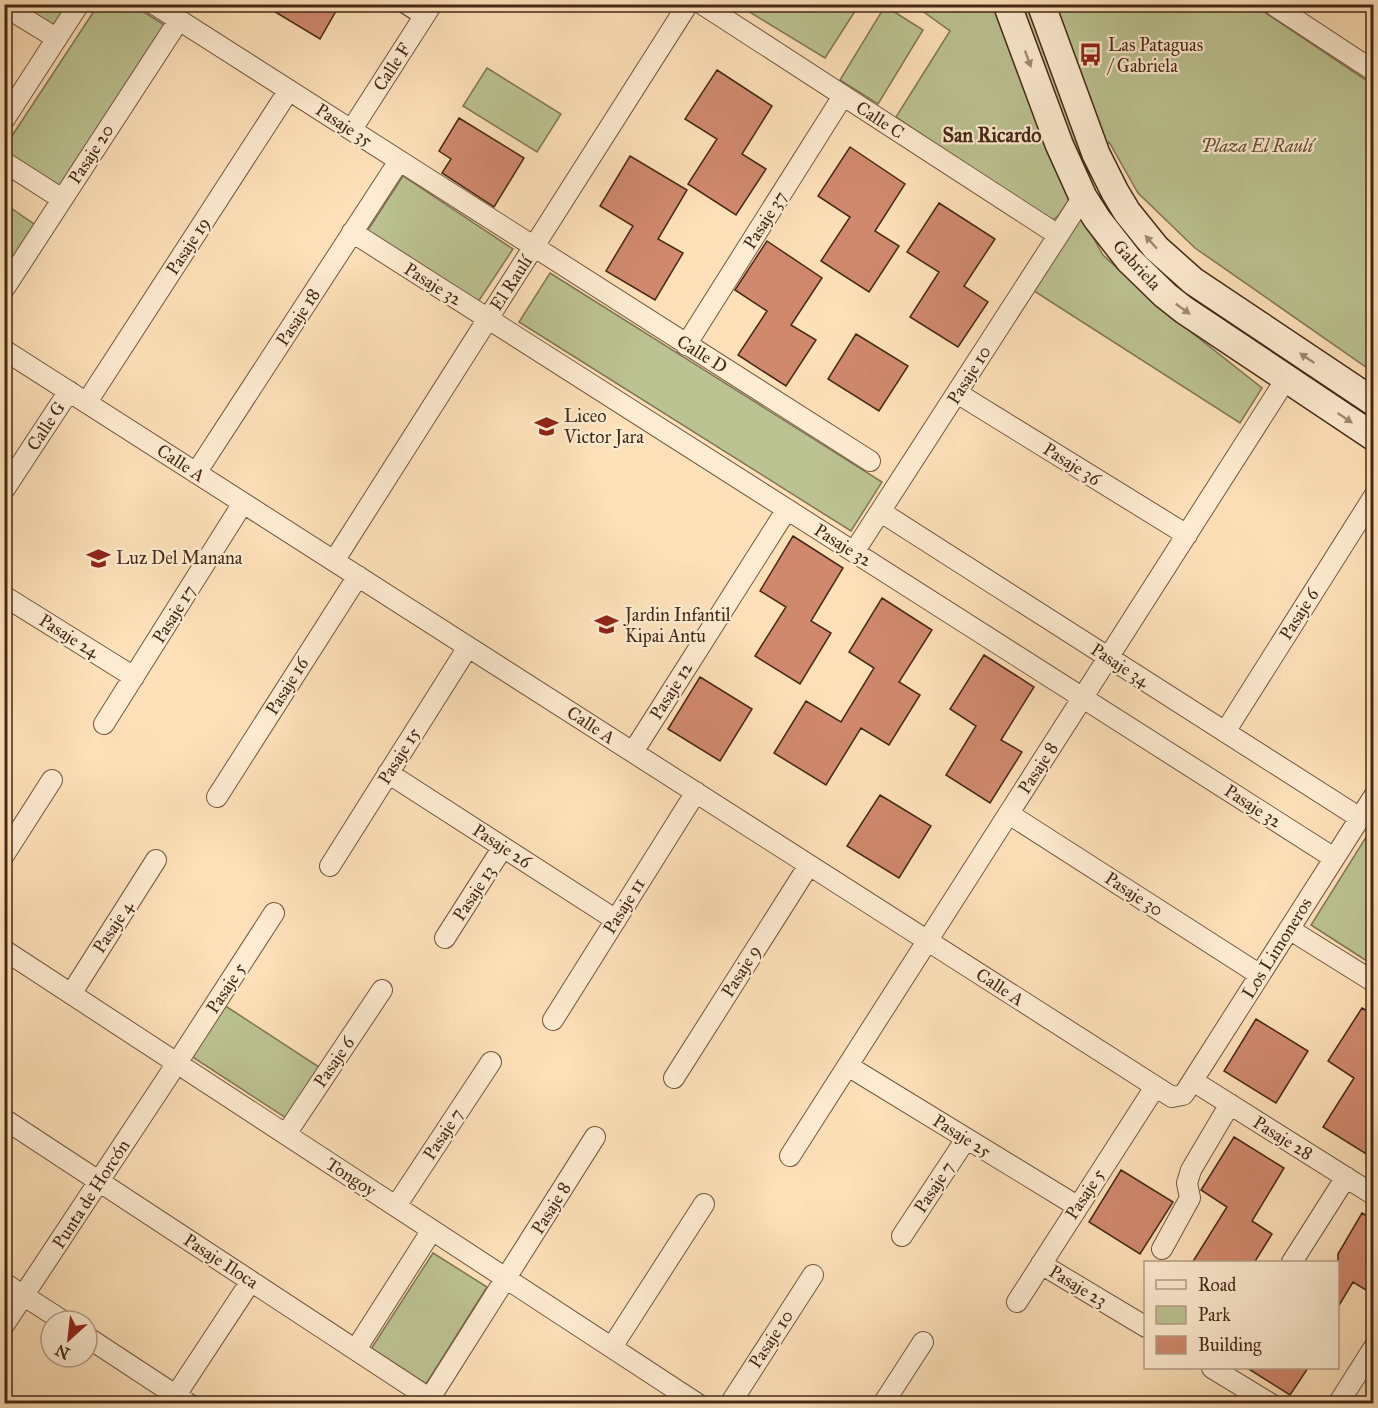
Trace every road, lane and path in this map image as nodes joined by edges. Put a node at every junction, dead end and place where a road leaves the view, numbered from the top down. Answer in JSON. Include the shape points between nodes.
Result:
{"nodes":[{"id":1,"x":79,"y":4,"type":"edge"},
{"id":2,"x":154,"y":4,"type":"edge"},
{"id":3,"x":397,"y":4,"type":"edge"},
{"id":4,"x":688,"y":4,"type":"edge"},
{"id":5,"x":702,"y":4,"type":"edge"},
{"id":6,"x":1007,"y":4,"type":"edge"},
{"id":7,"x":1041,"y":4,"type":"edge"},
{"id":8,"x":1272,"y":4,"type":"edge"},
{"id":9,"x":4,"y":6,"type":"edge"},
{"id":10,"x":427,"y":12,"type":"edge"},
{"id":11,"x":179,"y":20,"type":"junction"},
{"id":12,"x":56,"y":38,"type":"junction"},
{"id":13,"x":1374,"y":72,"type":"edge"},
{"id":14,"x":289,"y":90,"type":"junction"},
{"id":15,"x":843,"y":96,"type":"junction"},
{"id":16,"x":4,"y":120,"type":"edge"},
{"id":17,"x":352,"y":129,"type":"junction"},
{"id":18,"x":399,"y":161,"type":"junction"},
{"id":19,"x":4,"y":162,"type":"edge"},
{"id":20,"x":1083,"y":197,"type":"junction"},
{"id":21,"x":62,"y":199,"type":"junction"},
{"id":22,"x":352,"y":232,"type":"junction"},
{"id":23,"x":1058,"y":235,"type":"junction"},
{"id":24,"x":533,"y":247,"type":"junction"},
{"id":25,"x":4,"y":289,"type":"edge"},
{"id":26,"x":488,"y":319,"type":"junction"},
{"id":27,"x":686,"y":345,"type":"junction"},
{"id":28,"x":4,"y":350,"type":"edge"},
{"id":29,"x":1287,"y":379,"type":"junction"},
{"id":30,"x":69,"y":391,"type":"junction"},
{"id":31,"x":957,"y":393,"type":"junction"},
{"id":32,"x":87,"y":402,"type":"junction"},
{"id":33,"x":1374,"y":402,"type":"edge"},
{"id":34,"x":1374,"y":437,"type":"edge"},
{"id":35,"x":870,"y":461,"type":"dead end"},
{"id":36,"x":196,"y":472,"type":"junction"},
{"id":37,"x":4,"y":490,"type":"edge"},
{"id":38,"x":1374,"y":496,"type":"edge"},
{"id":39,"x":243,"y":503,"type":"junction"},
{"id":40,"x":787,"y":509,"type":"junction"},
{"id":41,"x":881,"y":512,"type":"junction"},
{"id":42,"x":1187,"y":535,"type":"junction"},
{"id":43,"x":854,"y":552,"type":"junction"},
{"id":44,"x":334,"y":561,"type":"junction"},
{"id":45,"x":357,"y":576,"type":"junction"},
{"id":46,"x":4,"y":596,"type":"edge"},
{"id":47,"x":468,"y":647,"type":"junction"},
{"id":48,"x":1109,"y":657,"type":"junction"},
{"id":49,"x":134,"y":677,"type":"junction"},
{"id":50,"x":1083,"y":698,"type":"junction"},
{"id":51,"x":104,"y":724,"type":"dead end"},
{"id":52,"x":1225,"y":732,"type":"junction"},
{"id":53,"x":633,"y":752,"type":"junction"},
{"id":54,"x":388,"y":773,"type":"junction"},
{"id":55,"x":52,"y":780,"type":"dead end"},
{"id":56,"x":696,"y":792,"type":"junction"},
{"id":57,"x":1374,"y":796,"type":"edge"},
{"id":58,"x":217,"y":797,"type":"dead end"},
{"id":59,"x":1009,"y":814,"type":"junction"},
{"id":60,"x":1360,"y":818,"type":"junction"},
{"id":61,"x":503,"y":847,"type":"junction"},
{"id":62,"x":4,"y":855,"type":"edge"},
{"id":63,"x":1334,"y":858,"type":"junction"},
{"id":64,"x":156,"y":860,"type":"dead end"},
{"id":65,"x":809,"y":865,"type":"junction"},
{"id":66,"x":330,"y":866,"type":"dead end"},
{"id":67,"x":274,"y":913,"type":"dead end"},
{"id":68,"x":616,"y":920,"type":"junction"},
{"id":69,"x":1289,"y":929,"type":"junction"},
{"id":70,"x":445,"y":938,"type":"dead end"},
{"id":71,"x":928,"y":941,"type":"junction"},
{"id":72,"x":4,"y":950,"type":"edge"},
{"id":73,"x":1260,"y":975,"type":"junction"},
{"id":74,"x":1374,"y":982,"type":"edge"},
{"id":75,"x":382,"y":990,"type":"dead end"},
{"id":76,"x":70,"y":994,"type":"junction"},
{"id":77,"x":552,"y":1020,"type":"dead end"},
{"id":78,"x":491,"y":1062,"type":"dead end"},
{"id":79,"x":177,"y":1064,"type":"junction"},
{"id":80,"x":848,"y":1066,"type":"junction"},
{"id":81,"x":674,"y":1078,"type":"dead end"},
{"id":82,"x":1193,"y":1081,"type":"junction"},
{"id":83,"x":1155,"y":1087,"type":"junction"},
{"id":84,"x":1178,"y":1097,"type":"joint"},
{"id":85,"x":1230,"y":1104,"type":"junction"},
{"id":86,"x":4,"y":1119,"type":"edge"},
{"id":87,"x":286,"y":1134,"type":"junction"},
{"id":88,"x":596,"y":1137,"type":"dead end"},
{"id":89,"x":966,"y":1139,"type":"junction"},
{"id":90,"x":790,"y":1156,"type":"dead end"},
{"id":91,"x":1346,"y":1177,"type":"junction"},
{"id":92,"x":99,"y":1182,"type":"junction"},
{"id":93,"x":1374,"y":1195,"type":"edge"},
{"id":94,"x":704,"y":1204,"type":"dead end"},
{"id":95,"x":396,"y":1206,"type":"junction"},
{"id":96,"x":1077,"y":1206,"type":"junction"},
{"id":97,"x":432,"y":1230,"type":"junction"},
{"id":98,"x":902,"y":1236,"type":"dead end"},
{"id":99,"x":1162,"y":1249,"type":"dead end"},
{"id":100,"x":1293,"y":1261,"type":"edge"},
{"id":101,"x":1041,"y":1264,"type":"junction"},
{"id":102,"x":813,"y":1275,"type":"dead end"},
{"id":103,"x":506,"y":1278,"type":"junction"},
{"id":104,"x":251,"y":1281,"type":"junction"},
{"id":105,"x":4,"y":1283,"type":"edge"},
{"id":106,"x":24,"y":1296,"type":"junction"},
{"id":107,"x":1017,"y":1302,"type":"dead end"},
{"id":108,"x":44,"y":1309,"type":"edge"},
{"id":109,"x":4,"y":1325,"type":"edge"},
{"id":110,"x":1144,"y":1326,"type":"edge"},
{"id":111,"x":923,"y":1342,"type":"dead end"},
{"id":112,"x":99,"y":1345,"type":"edge"},
{"id":113,"x":612,"y":1347,"type":"junction"},
{"id":114,"x":1374,"y":1347,"type":"edge"},
{"id":115,"x":356,"y":1349,"type":"junction"},
{"id":116,"x":1220,"y":1369,"type":"edge"},
{"id":117,"x":178,"y":1401,"type":"edge"},
{"id":118,"x":434,"y":1401,"type":"edge"},
{"id":119,"x":698,"y":1404,"type":"edge"},
{"id":120,"x":730,"y":1404,"type":"edge"},
{"id":121,"x":883,"y":1404,"type":"edge"},
{"id":122,"x":1271,"y":1404,"type":"edge"},
{"id":123,"x":1338,"y":1404,"type":"edge"}],
"edges":[{"from":1,"to":12,"type":"street"},
{"from":2,"to":11,"type":"street","name":"Pasaje 35"},
{"from":3,"to":10,"type":"lane"},
{"from":4,"to":24,"type":"street","name":"El Raulí"},
{"from":5,"to":15,"type":"street","name":"Calle C"},
{"from":6,"to":20,"type":"street","name":"Gabriela","one_way":true},
{"from":33,"to":7,"type":"street","name":"Gabriela","one_way":true,"via":[[1193,281],[1141,230],[1115,192],[1096,154]]},
{"from":8,"to":13,"type":"street"},
{"from":9,"to":12,"type":"street"},
{"from":10,"to":17,"type":"street","name":"Calle F"},
{"from":11,"to":14,"type":"street","name":"Pasaje 35"},
{"from":11,"to":21,"type":"street","name":"Pasaje 20"},
{"from":12,"to":16,"type":"street"},
{"from":14,"to":17,"type":"street","name":"Pasaje 35"},
{"from":14,"to":32,"type":"street","name":"Pasaje 19"},
{"from":15,"to":23,"type":"street","name":"Calle C"},
{"from":15,"to":27,"type":"street","name":"Pasaje 37"},
{"from":17,"to":18,"type":"street","name":"Pasaje 35"},
{"from":18,"to":22,"type":"street","name":"Pasaje 18"},
{"from":18,"to":24,"type":"street","name":"Pasaje 35"},
{"from":19,"to":21,"type":"street"},
{"from":20,"to":23,"type":"street","name":"Pasaje 10"},
{"from":20,"to":29,"type":"street","name":"Gabriela","one_way":true,"via":[[1123,253],[1165,295]]},
{"from":21,"to":25,"type":"street","name":"Pasaje 20"},
{"from":22,"to":26,"type":"street","name":"Pasaje 32"},
{"from":22,"to":36,"type":"street","name":"Pasaje 18"},
{"from":23,"to":31,"type":"street","name":"Pasaje 10"},
{"from":24,"to":26,"type":"street","name":"El Raulí"},
{"from":24,"to":27,"type":"street","name":"Calle D"},
{"from":26,"to":40,"type":"street","name":"Pasaje 32"},
{"from":26,"to":44,"type":"street","name":"El Raulí"},
{"from":27,"to":35,"type":"street","name":"Calle D"},
{"from":28,"to":30,"type":"street","name":"Calle A"},
{"from":29,"to":34,"type":"street","name":"Gabriela","one_way":true},
{"from":29,"to":42,"type":"street","name":"Pasaje 8"},
{"from":30,"to":32,"type":"street","name":"Calle A"},
{"from":30,"to":37,"type":"street","name":"Calle G"},
{"from":31,"to":41,"type":"street","name":"Pasaje 10"},
{"from":31,"to":42,"type":"street","name":"Pasaje 36"},
{"from":32,"to":36,"type":"street","name":"Calle A"},
{"from":36,"to":39,"type":"street","name":"Calle A"},
{"from":38,"to":52,"type":"street","name":"Pasaje 6"},
{"from":39,"to":44,"type":"street","name":"Calle A"},
{"from":39,"to":49,"type":"street","name":"Pasaje 17"},
{"from":40,"to":43,"type":"street","name":"Pasaje 32"},
{"from":40,"to":53,"type":"street","name":"Pasaje 12"},
{"from":41,"to":43,"type":"street","name":"Pasaje 10"},
{"from":41,"to":48,"type":"street","name":"Pasaje 34"},
{"from":42,"to":48,"type":"street","name":"Pasaje 8"},
{"from":43,"to":50,"type":"street","name":"Pasaje 32"},
{"from":44,"to":45,"type":"street","name":"Calle A"},
{"from":45,"to":47,"type":"street","name":"Calle A"},
{"from":45,"to":58,"type":"street","name":"Pasaje 16"},
{"from":46,"to":49,"type":"street","name":"Pasaje 24"},
{"from":47,"to":53,"type":"street","name":"Calle A"},
{"from":47,"to":54,"type":"street","name":"Pasaje 15"},
{"from":48,"to":50,"type":"street","name":"Pasaje 8"},
{"from":48,"to":52,"type":"street","name":"Pasaje 34"},
{"from":49,"to":51,"type":"street","name":"Pasaje 17"},
{"from":50,"to":59,"type":"street","name":"Pasaje 8"},
{"from":50,"to":63,"type":"street","name":"Pasaje 32"},
{"from":52,"to":60,"type":"street","name":"Pasaje 34"},
{"from":53,"to":56,"type":"street","name":"Calle A"},
{"from":54,"to":61,"type":"street","name":"Pasaje 26"},
{"from":54,"to":66,"type":"street","name":"Pasaje 15"},
{"from":55,"to":62,"type":"street"},
{"from":56,"to":65,"type":"street","name":"Calle A"},
{"from":56,"to":68,"type":"street","name":"Pasaje 11"},
{"from":57,"to":60,"type":"street","name":"Los Limoneros"},
{"from":59,"to":71,"type":"street","name":"Pasaje 8"},
{"from":59,"to":73,"type":"street","name":"Pasaje 30"},
{"from":60,"to":63,"type":"street","name":"Los Limoneros"},
{"from":61,"to":68,"type":"street","name":"Pasaje 26"},
{"from":61,"to":70,"type":"street","name":"Pasaje 13"},
{"from":63,"to":69,"type":"street","name":"Los Limoneros"},
{"from":64,"to":76,"type":"street","name":"Pasaje 4"},
{"from":65,"to":71,"type":"street","name":"Calle A"},
{"from":65,"to":81,"type":"street","name":"Pasaje 9"},
{"from":67,"to":79,"type":"street","name":"Pasaje 5"},
{"from":68,"to":77,"type":"street","name":"Pasaje 11"},
{"from":69,"to":73,"type":"street","name":"Los Limoneros"},
{"from":69,"to":74,"type":"street"},
{"from":71,"to":80,"type":"street","name":"Pasaje 8"},
{"from":71,"to":83,"type":"street","name":"Calle A"},
{"from":72,"to":76,"type":"street","name":"Tongoy"},
{"from":73,"to":82,"type":"street","name":"Los Limoneros"},
{"from":75,"to":87,"type":"street","name":"Pasaje 6"},
{"from":76,"to":79,"type":"street","name":"Tongoy"},
{"from":78,"to":95,"type":"street","name":"Pasaje 7"},
{"from":79,"to":87,"type":"street","name":"Tongoy"},
{"from":79,"to":92,"type":"street","name":"Punta de Horcón"},
{"from":80,"to":89,"type":"street","name":"Pasaje 25"},
{"from":80,"to":90,"type":"street","name":"Pasaje 8"},
{"from":82,"to":84,"type":"street","name":"Los Limoneros"},
{"from":82,"to":85,"type":"street","name":"Pasaje 28"},
{"from":83,"to":84,"type":"street","name":"Calle A"},
{"from":83,"to":96,"type":"street","name":"Pasaje 5"},
{"from":85,"to":91,"type":"street","name":"Pasaje 28"},
{"from":85,"to":99,"type":"street","via":[[1191,1170],[1187,1183],[1190,1198]]},
{"from":86,"to":92,"type":"street","name":"Pasaje Iloca"},
{"from":87,"to":95,"type":"street","name":"Tongoy"},
{"from":88,"to":103,"type":"street","name":"Pasaje 8"},
{"from":89,"to":96,"type":"street","name":"Pasaje 25"},
{"from":89,"to":98,"type":"street","name":"Pasaje 7"},
{"from":91,"to":93,"type":"street","name":"Pasaje 28"},
{"from":91,"to":100,"type":"street"},
{"from":92,"to":104,"type":"street","name":"Pasaje Iloca"},
{"from":92,"to":106,"type":"street","name":"Punta de Horcón"},
{"from":94,"to":113,"type":"street"},
{"from":95,"to":97,"type":"street","name":"Tongoy"},
{"from":96,"to":101,"type":"street","name":"Pasaje 5"},
{"from":97,"to":103,"type":"street","name":"Tongoy"},
{"from":97,"to":115,"type":"street"},
{"from":101,"to":107,"type":"street","name":"Pasaje 5"},
{"from":101,"to":110,"type":"street","name":"Pasaje 23"},
{"from":102,"to":120,"type":"street","name":"Pasaje 10"},
{"from":103,"to":113,"type":"street","name":"Tongoy"},
{"from":103,"to":118,"type":"street","name":"Pasaje 8"},
{"from":104,"to":115,"type":"street","name":"Pasaje Iloca"},
{"from":104,"to":117,"type":"street"},
{"from":105,"to":106,"type":"street"},
{"from":106,"to":108,"type":"street"},
{"from":106,"to":109,"type":"street","name":"Punta de Horcón"},
{"from":111,"to":121,"type":"street"},
{"from":112,"to":117,"type":"street"},
{"from":113,"to":119,"type":"street","name":"Tongoy"},
{"from":114,"to":123,"type":"street"},
{"from":115,"to":118,"type":"street","name":"Pasaje Iloca"},
{"from":116,"to":122,"type":"street"}]}
